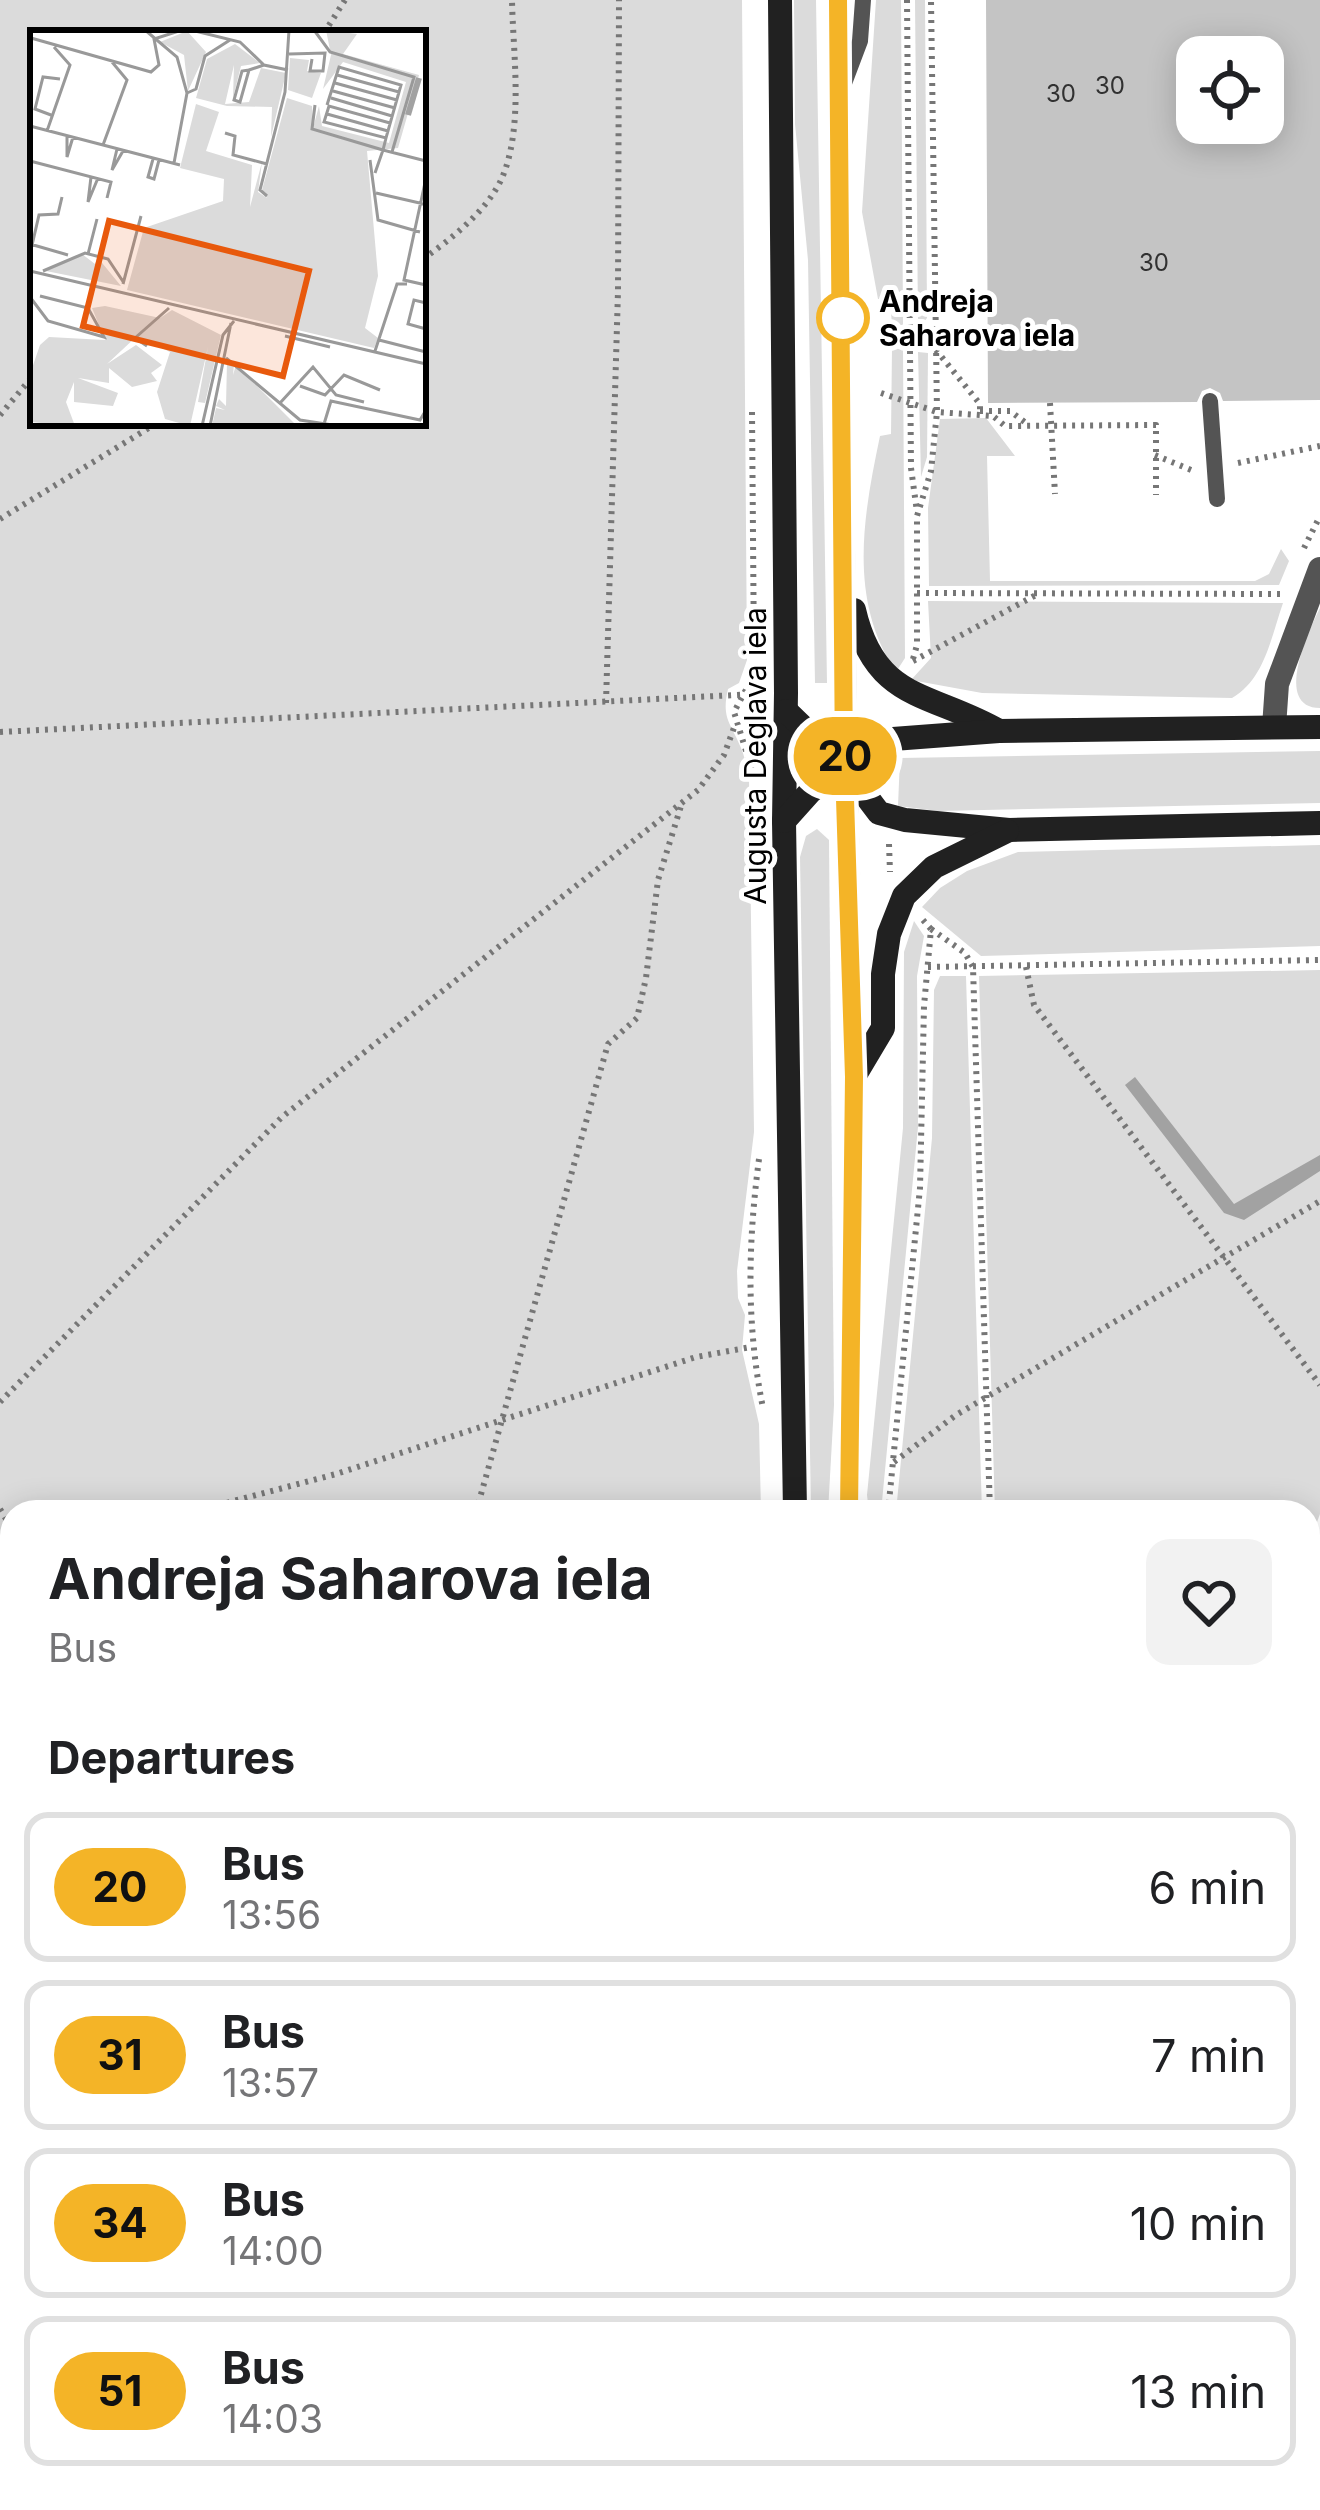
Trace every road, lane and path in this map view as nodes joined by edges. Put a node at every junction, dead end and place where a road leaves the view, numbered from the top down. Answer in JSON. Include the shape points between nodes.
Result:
{"nodes":[{"id":1,"x":345,"y":0,"type":"edge"},
{"id":2,"x":512,"y":0,"type":"edge"},
{"id":3,"x":619,"y":0,"type":"edge"},
{"id":4,"x":780,"y":0,"type":"edge"},
{"id":5,"x":838,"y":0,"type":"edge"},
{"id":6,"x":863,"y":0,"type":"edge"},
{"id":7,"x":908,"y":0,"type":"edge"},
{"id":8,"x":931,"y":0,"type":"edge"},
{"id":9,"x":326,"y":30,"type":"edge"},
{"id":10,"x":841,"y":93,"type":"junction"},
{"id":11,"x":426,"y":257,"type":"edge"},
{"id":12,"x":910,"y":338,"type":"junction"},
{"id":13,"x":880,"y":339,"type":"dead end"},
{"id":14,"x":936,"y":344,"type":"junction"},
{"id":15,"x":30,"y":380,"type":"edge"},
{"id":16,"x":881,"y":392,"type":"dead end"},
{"id":17,"x":1210,"y":401,"type":"dead end"},
{"id":18,"x":910,"y":403,"type":"junction"},
{"id":19,"x":1049,"y":403,"type":"dead end"},
{"id":20,"x":752,"y":404,"type":"dead end"},
{"id":21,"x":937,"y":412,"type":"junction"},
{"id":22,"x":980,"y":413,"type":"junction"},
{"id":23,"x":0,"y":415,"type":"edge"},
{"id":24,"x":1050,"y":425,"type":"junction"},
{"id":25,"x":152,"y":426,"type":"edge"},
{"id":26,"x":1029,"y":426,"type":"junction"},
{"id":27,"x":1055,"y":494,"type":"dead end"},
{"id":28,"x":1156,"y":495,"type":"dead end"},
{"id":29,"x":1217,"y":499,"type":"dead end"},
{"id":30,"x":917,"y":516,"type":"junction"},
{"id":31,"x":0,"y":519,"type":"edge"},
{"id":32,"x":1320,"y":569,"type":"edge"},
{"id":33,"x":845,"y":574,"type":"junction"},
{"id":34,"x":917,"y":593,"type":"junction"},
{"id":35,"x":1040,"y":593,"type":"junction"},
{"id":36,"x":1309,"y":595,"type":"junction"},
{"id":37,"x":913,"y":662,"type":"junction"},
{"id":38,"x":902,"y":675,"type":"dead end"},
{"id":39,"x":742,"y":694,"type":"junction"},
{"id":40,"x":756,"y":694,"type":"dead end"},
{"id":41,"x":606,"y":703,"type":"junction"},
{"id":42,"x":786,"y":711,"type":"junction"},
{"id":43,"x":735,"y":725,"type":"junction"},
{"id":44,"x":1274,"y":727,"type":"junction"},
{"id":45,"x":1320,"y":727,"type":"edge"},
{"id":46,"x":999,"y":731,"type":"junction"},
{"id":47,"x":0,"y":732,"type":"edge"},
{"id":48,"x":844,"y":768,"type":"junction"},
{"id":49,"x":755,"y":782,"type":"dead end"},
{"id":50,"x":682,"y":803,"type":"junction"},
{"id":51,"x":784,"y":821,"type":"junction"},
{"id":52,"x":1320,"y":823,"type":"edge"},
{"id":53,"x":890,"y":828,"type":"dead end"},
{"id":54,"x":1010,"y":830,"type":"junction"},
{"id":55,"x":892,"y":880,"type":"dead end"},
{"id":56,"x":918,"y":914,"type":"dead end"},
{"id":57,"x":931,"y":928,"type":"junction"},
{"id":58,"x":1320,"y":959,"type":"edge"},
{"id":59,"x":927,"y":967,"type":"junction"},
{"id":60,"x":973,"y":967,"type":"junction"},
{"id":61,"x":1026,"y":967,"type":"junction"},
{"id":62,"x":854,"y":1077,"type":"junction"},
{"id":63,"x":760,"y":1149,"type":"dead end"},
{"id":64,"x":1320,"y":1201,"type":"edge"},
{"id":65,"x":1224,"y":1261,"type":"junction"},
{"id":66,"x":751,"y":1347,"type":"junction"},
{"id":67,"x":1320,"y":1385,"type":"edge"},
{"id":68,"x":986,"y":1398,"type":"junction"},
{"id":69,"x":0,"y":1402,"type":"edge"},
{"id":70,"x":501,"y":1420,"type":"junction"},
{"id":71,"x":766,"y":1424,"type":"dead end"},
{"id":72,"x":892,"y":1464,"type":"junction"},
{"id":73,"x":237,"y":1500,"type":"edge"},
{"id":74,"x":479,"y":1500,"type":"edge"},
{"id":75,"x":795,"y":1500,"type":"edge"},
{"id":76,"x":849,"y":1500,"type":"edge"},
{"id":77,"x":889,"y":1500,"type":"edge"},
{"id":78,"x":990,"y":1500,"type":"edge"}],
"edges":[{"from":1,"to":9,"type":"path"},
{"from":2,"to":11,"type":"path","via":[[514,91],[503,176]]},
{"from":3,"to":41,"type":"path"},
{"from":4,"to":42,"type":"main road","name":"Augusta Deglava iela"},
{"from":5,"to":10,"type":"main road"},
{"from":6,"to":10,"type":"lane","via":[[860,41]]},
{"from":7,"to":12,"type":"path"},
{"from":8,"to":14,"type":"path"},
{"from":10,"to":33,"type":"main road"},
{"from":12,"to":13,"type":"path"},
{"from":12,"to":14,"type":"path"},
{"from":12,"to":18,"type":"path"},
{"from":14,"to":21,"type":"path"},
{"from":14,"to":22,"type":"path"},
{"from":15,"to":23,"type":"path"},
{"from":16,"to":18,"type":"path"},
{"from":17,"to":29,"type":"lane"},
{"from":18,"to":21,"type":"path"},
{"from":18,"to":30,"type":"path"},
{"from":19,"to":24,"type":"path"},
{"from":20,"to":39,"type":"path","via":[[754,658]]},
{"from":21,"to":22,"type":"path"},
{"from":21,"to":30,"type":"path"},
{"from":22,"to":26,"type":"path","via":[[1005,426]]},
{"from":22,"to":26,"type":"path","via":[[1010,411]]},
{"from":24,"to":26,"type":"path"},
{"from":24,"to":27,"type":"path"},
{"from":24,"to":28,"type":"path","via":[[1156,425]]},
{"from":25,"to":31,"type":"path"},
{"from":30,"to":34,"type":"path"},
{"from":32,"to":36,"type":"street"},
{"from":33,"to":46,"type":"main road","via":[[858,630],[895,685]]},
{"from":33,"to":48,"type":"main road"},
{"from":34,"to":35,"type":"path"},
{"from":34,"to":37,"type":"path"},
{"from":35,"to":36,"type":"path"},
{"from":35,"to":37,"type":"path"},
{"from":36,"to":44,"type":"street","via":[[1277,684]]},
{"from":37,"to":38,"type":"path"},
{"from":39,"to":40,"type":"path"},
{"from":39,"to":41,"type":"path"},
{"from":39,"to":43,"type":"path"},
{"from":41,"to":47,"type":"path"},
{"from":42,"to":48,"type":"main road"},
{"from":42,"to":51,"type":"main road","name":"Augusta Deglava iela"},
{"from":43,"to":49,"type":"path"},
{"from":43,"to":50,"type":"path","via":[[724,755]]},
{"from":44,"to":45,"type":"main road"},
{"from":44,"to":46,"type":"main road"},
{"from":46,"to":48,"type":"main road","via":[[871,743]]},
{"from":48,"to":51,"type":"main road"},
{"from":48,"to":54,"type":"main road","via":[[879,813]]},
{"from":48,"to":62,"type":"main road"},
{"from":50,"to":69,"type":"path","via":[[282,1118]]},
{"from":50,"to":70,"type":"path","via":[[658,880],[637,1018],[608,1044]]},
{"from":51,"to":75,"type":"main road","name":"Augusta Deglava iela"},
{"from":52,"to":54,"type":"main road"},
{"from":53,"to":55,"type":"path"},
{"from":54,"to":62,"type":"main road","via":[[934,867],[904,896],[889,934],[883,1028]]},
{"from":56,"to":57,"type":"path"},
{"from":57,"to":59,"type":"path"},
{"from":57,"to":60,"type":"path"},
{"from":58,"to":61,"type":"path"},
{"from":59,"to":60,"type":"path"},
{"from":59,"to":72,"type":"path","via":[[920,1188]]},
{"from":60,"to":61,"type":"path"},
{"from":60,"to":68,"type":"path"},
{"from":61,"to":65,"type":"path","via":[[1034,1005]]},
{"from":62,"to":76,"type":"main road"},
{"from":63,"to":66,"type":"path","via":[[749,1232]]},
{"from":64,"to":65,"type":"path"},
{"from":65,"to":67,"type":"path"},
{"from":65,"to":68,"type":"path"},
{"from":66,"to":70,"type":"path"},
{"from":66,"to":71,"type":"path"},
{"from":68,"to":72,"type":"path"},
{"from":68,"to":78,"type":"path"},
{"from":70,"to":73,"type":"path"},
{"from":70,"to":74,"type":"path"},
{"from":72,"to":77,"type":"path"}]}
